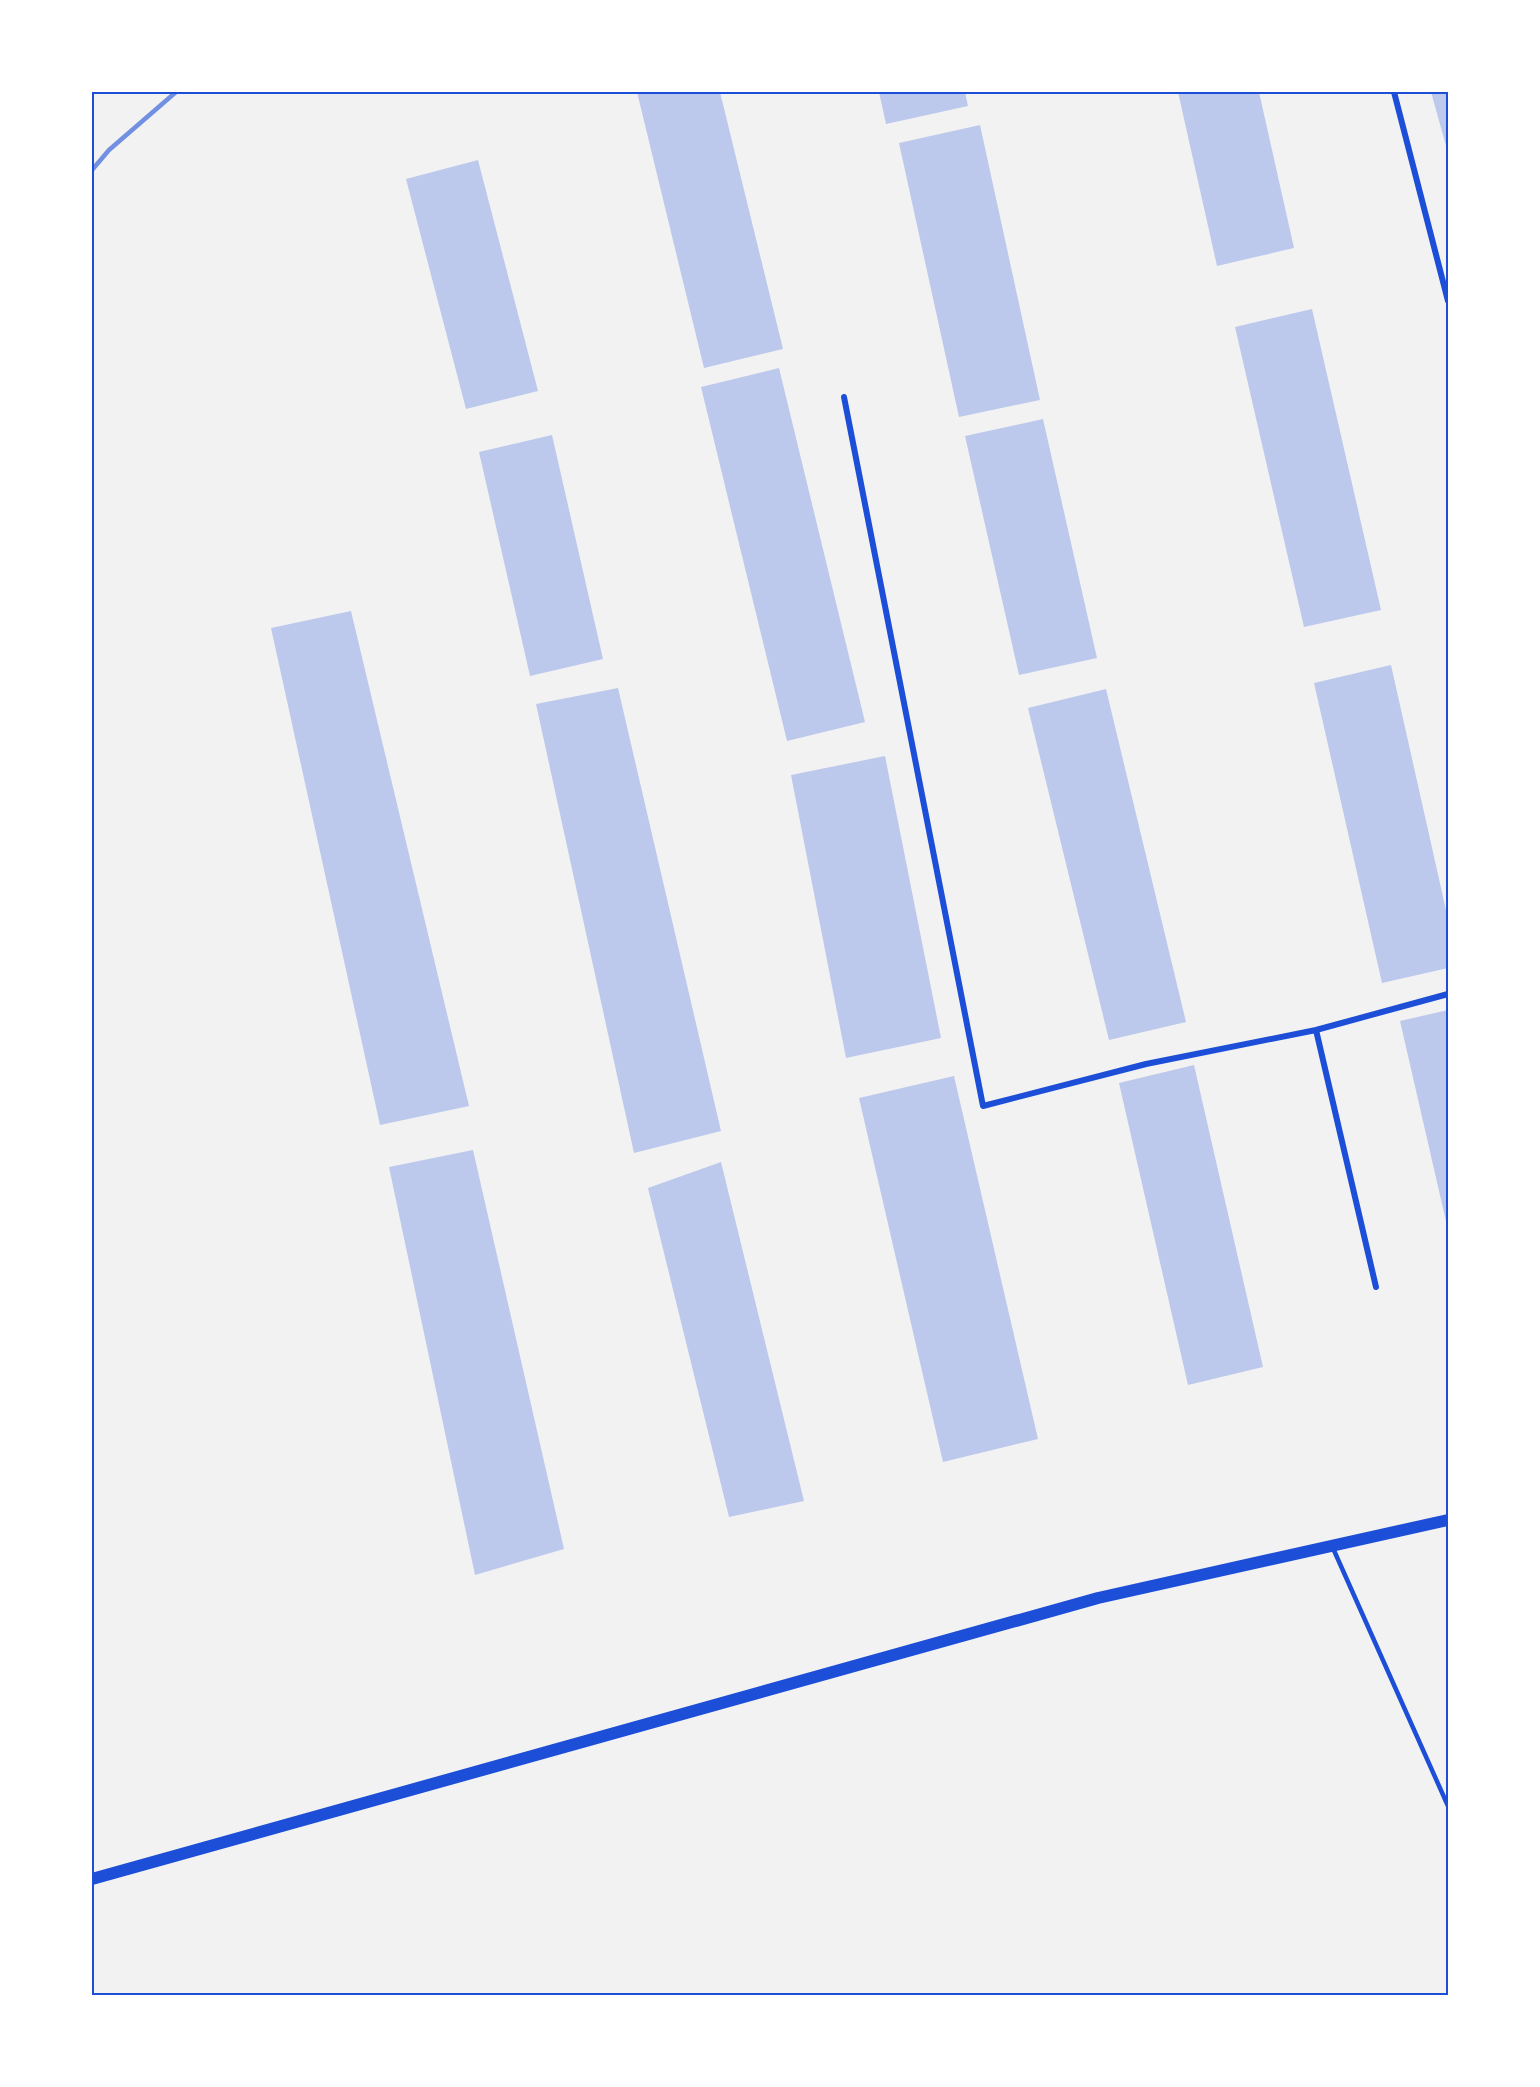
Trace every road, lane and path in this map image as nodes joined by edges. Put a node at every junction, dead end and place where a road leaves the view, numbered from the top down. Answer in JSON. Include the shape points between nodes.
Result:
{"nodes":[{"id":1,"x":1394,"y":92,"type":"edge"},
{"id":2,"x":1449,"y":301,"type":"edge"},
{"id":3,"x":844,"y":397,"type":"dead end"},
{"id":4,"x":1449,"y":994,"type":"edge"},
{"id":5,"x":1316,"y":1030,"type":"junction"},
{"id":6,"x":1376,"y":1287,"type":"dead end"},
{"id":7,"x":1449,"y":1520,"type":"edge"},
{"id":8,"x":1332,"y":1546,"type":"junction"},
{"id":9,"x":1449,"y":1806,"type":"edge"},
{"id":10,"x":92,"y":1879,"type":"edge"}],
"edges":[{"from":1,"to":2,"type":"street"},
{"from":3,"to":5,"type":"street","via":[[983,1107],[1146,1064]]},
{"from":4,"to":5,"type":"street"},
{"from":5,"to":6,"type":"street"},
{"from":7,"to":8,"type":"main road"},
{"from":8,"to":9,"type":"lane"},
{"from":8,"to":10,"type":"main road","via":[[1098,1598]]}]}
